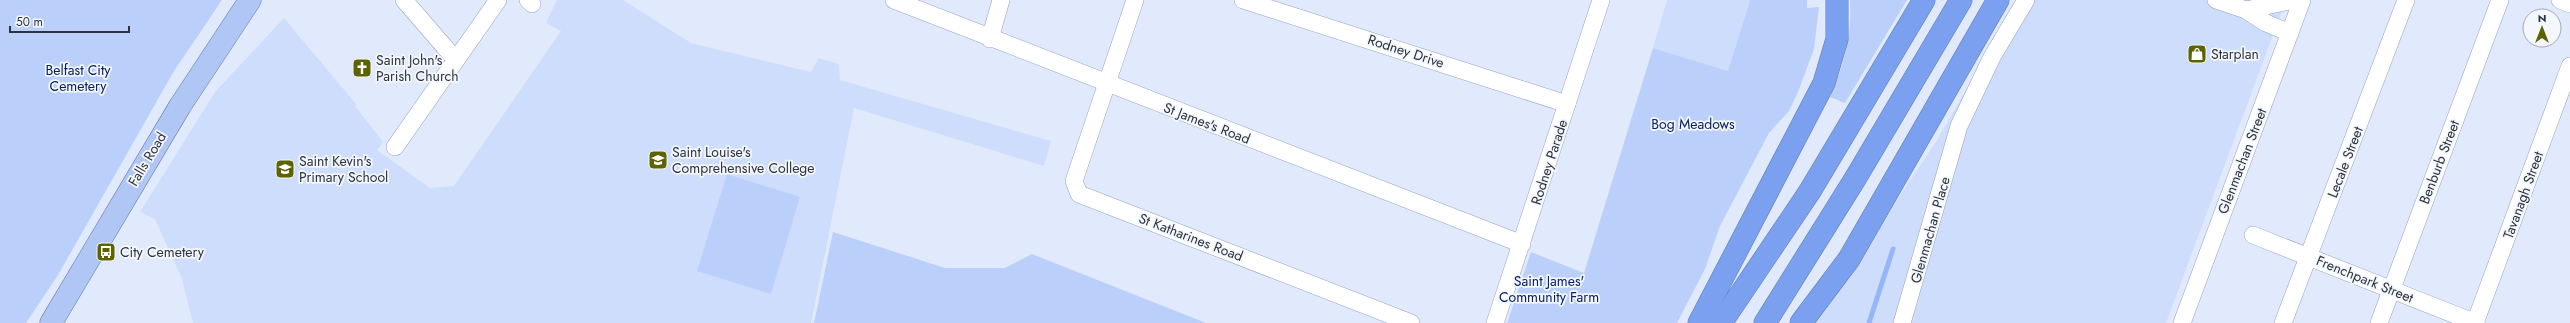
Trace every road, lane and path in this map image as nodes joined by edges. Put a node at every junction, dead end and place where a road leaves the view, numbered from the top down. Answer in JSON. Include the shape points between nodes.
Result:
{"nodes":[{"id":1,"x":250,"y":0,"type":"edge"},
{"id":2,"x":404,"y":0,"type":"edge"},
{"id":3,"x":498,"y":0,"type":"edge"},
{"id":4,"x":894,"y":0,"type":"edge"},
{"id":5,"x":1001,"y":0,"type":"edge"},
{"id":6,"x":1135,"y":0,"type":"edge"},
{"id":7,"x":1244,"y":0,"type":"edge"},
{"id":8,"x":1601,"y":0,"type":"edge"},
{"id":9,"x":1837,"y":0,"type":"edge"},
{"id":10,"x":1924,"y":0,"type":"edge"},
{"id":11,"x":1961,"y":0,"type":"edge"},
{"id":12,"x":1998,"y":0,"type":"edge"},
{"id":13,"x":2026,"y":0,"type":"edge"},
{"id":14,"x":2216,"y":0,"type":"edge"},
{"id":15,"x":2295,"y":0,"type":"edge"},
{"id":16,"x":2302,"y":0,"type":"edge"},
{"id":17,"x":2406,"y":0,"type":"edge"},
{"id":18,"x":2500,"y":0,"type":"edge"},
{"id":19,"x":2560,"y":0,"type":"edge"},
{"id":20,"x":2570,"y":4,"type":"edge"},
{"id":21,"x":2246,"y":10,"type":"junction"},
{"id":22,"x":2290,"y":33,"type":"junction"},
{"id":23,"x":990,"y":39,"type":"junction"},
{"id":24,"x":455,"y":59,"type":"junction"},
{"id":25,"x":2570,"y":66,"type":"edge"},
{"id":26,"x":1107,"y":83,"type":"junction"},
{"id":27,"x":1567,"y":104,"type":"junction"},
{"id":28,"x":395,"y":147,"type":"dead end"},
{"id":29,"x":2253,"y":235,"type":"dead end"},
{"id":30,"x":1522,"y":244,"type":"junction"},
{"id":31,"x":2308,"y":257,"type":"junction"},
{"id":32,"x":2392,"y":289,"type":"junction"},
{"id":33,"x":52,"y":323,"type":"edge"},
{"id":34,"x":1411,"y":323,"type":"edge"},
{"id":35,"x":1495,"y":323,"type":"edge"},
{"id":36,"x":1699,"y":323,"type":"edge"},
{"id":37,"x":1721,"y":323,"type":"edge"},
{"id":38,"x":1765,"y":323,"type":"edge"},
{"id":39,"x":1801,"y":323,"type":"edge"},
{"id":40,"x":1902,"y":323,"type":"edge"},
{"id":41,"x":2182,"y":323,"type":"edge"},
{"id":42,"x":2283,"y":323,"type":"edge"},
{"id":43,"x":2379,"y":323,"type":"edge"},
{"id":44,"x":2476,"y":323,"type":"edge"}],
"edges":[{"from":1,"to":33,"type":"main road","name":"Falls Road","via":[[180,106]]},
{"from":2,"to":24,"type":"street"},
{"from":3,"to":24,"type":"street"},
{"from":4,"to":23,"type":"street","name":"St James's Road"},
{"from":5,"to":23,"type":"street"},
{"from":6,"to":26,"type":"street","name":"St Katharines Road"},
{"from":7,"to":27,"type":"street","name":"Rodney Drive"},
{"from":8,"to":27,"type":"street","name":"Rodney Parade"},
{"from":9,"to":36,"type":"highway","via":[[1837,39],[1824,83]]},
{"from":10,"to":37,"type":"highway","via":[[1810,191]]},
{"from":11,"to":38,"type":"highway","via":[[1855,179]]},
{"from":12,"to":39,"type":"highway","via":[[1849,259]]},
{"from":13,"to":40,"type":"street","name":"Glenmachan Place","via":[[1992,57],[1955,136]]},
{"from":14,"to":21,"type":"street"},
{"from":15,"to":21,"type":"street"},
{"from":16,"to":22,"type":"street","name":"Glenmachan Street"},
{"from":17,"to":31,"type":"street","name":"Lecale Street"},
{"from":18,"to":32,"type":"street","name":"Benburb Street"},
{"from":19,"to":20,"type":"street"},
{"from":21,"to":22,"type":"street","via":[[2266,23]]},
{"from":22,"to":41,"type":"street","name":"Glenmachan Street"},
{"from":23,"to":26,"type":"street","name":"St James's Road"},
{"from":24,"to":28,"type":"street"},
{"from":25,"to":44,"type":"street","name":"Tavanagh Street"},
{"from":26,"to":30,"type":"street","name":"St James's Road"},
{"from":26,"to":34,"type":"street","name":"St Katharines Road","via":[[1074,180],[1079,194]]},
{"from":27,"to":30,"type":"street","name":"Rodney Parade"},
{"from":29,"to":31,"type":"street","name":"Frenchpark Street"},
{"from":30,"to":35,"type":"street","name":"Rodney Parade"},
{"from":31,"to":32,"type":"street","name":"Frenchpark Street"},
{"from":31,"to":42,"type":"street","name":"Lecale Street"},
{"from":32,"to":43,"type":"street","name":"Benburb Street"},
{"from":32,"to":44,"type":"street","name":"Frenchpark Street"}]}
